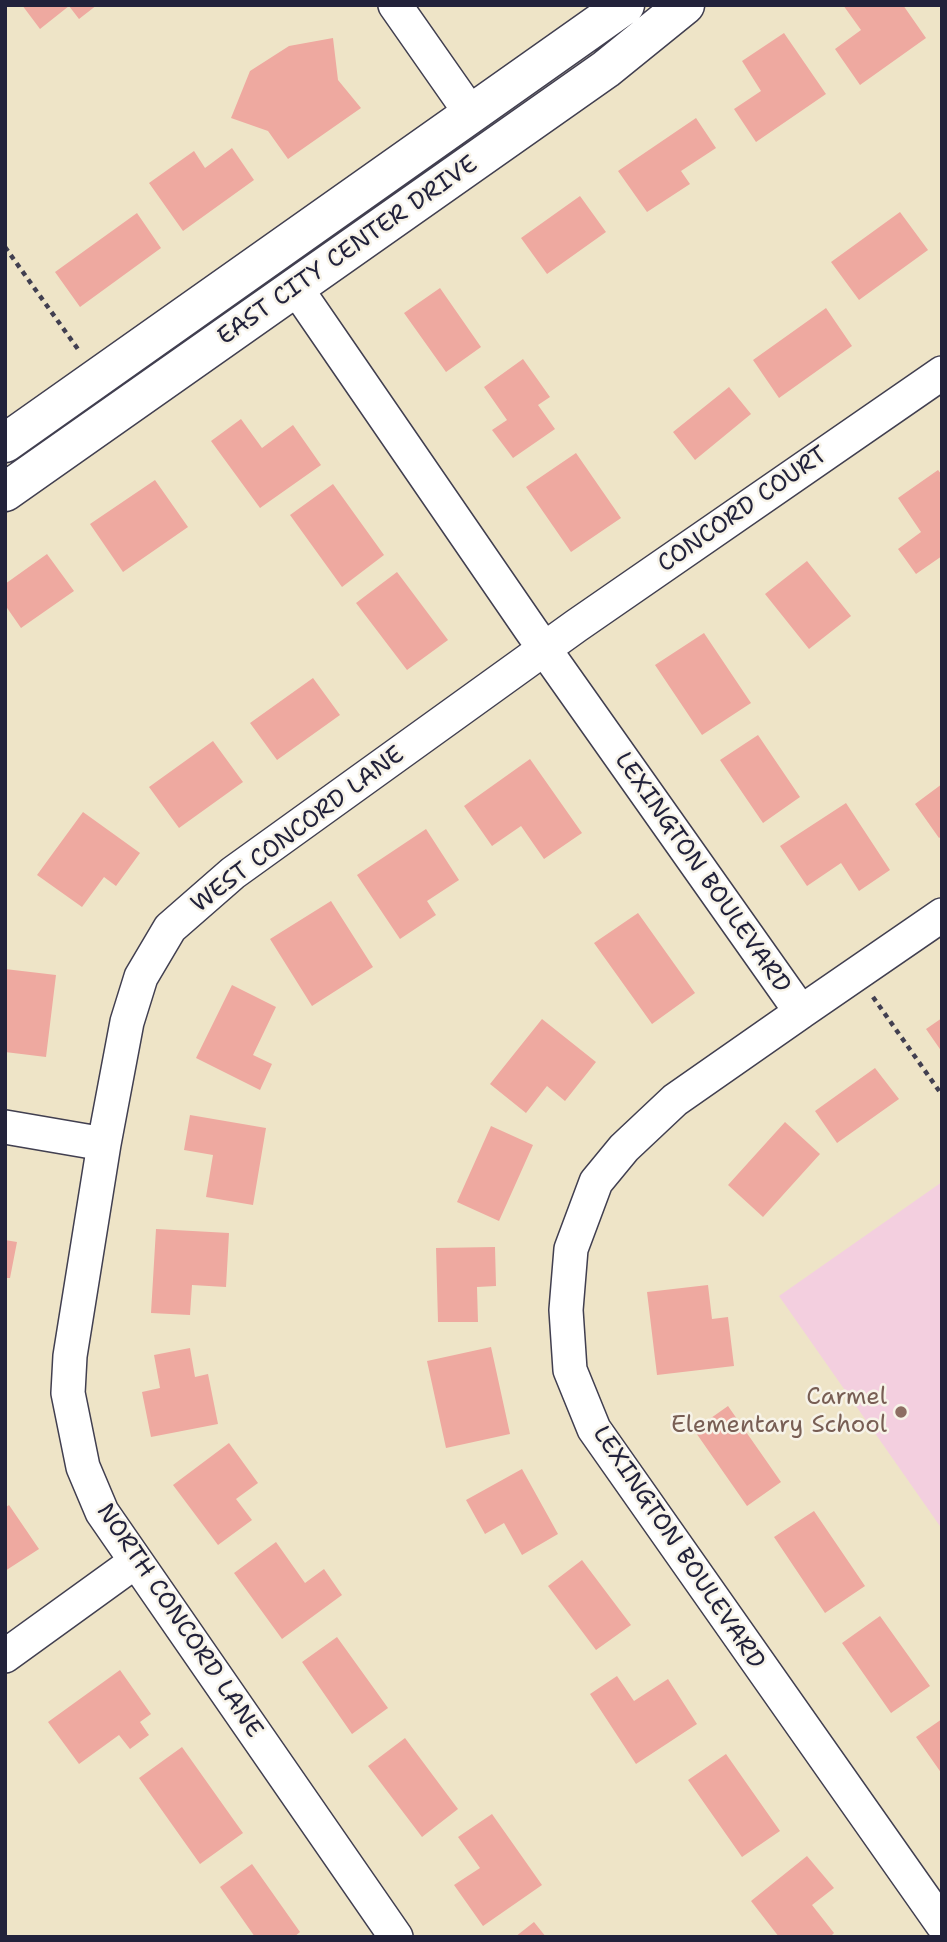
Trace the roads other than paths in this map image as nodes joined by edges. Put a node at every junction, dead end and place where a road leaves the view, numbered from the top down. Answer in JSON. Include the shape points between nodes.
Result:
{"nodes":[{"id":1,"x":395,"y":5,"type":"edge"},
{"id":2,"x":625,"y":5,"type":"edge"},
{"id":3,"x":685,"y":5,"type":"edge"},
{"id":4,"x":472,"y":115,"type":"junction"},
{"id":5,"x":296,"y":288,"type":"junction"},
{"id":6,"x":942,"y":373,"type":"edge"},
{"id":7,"x":5,"y":443,"type":"edge"},
{"id":8,"x":5,"y":492,"type":"edge"},
{"id":9,"x":545,"y":649,"type":"junction"},
{"id":10,"x":942,"y":915,"type":"edge"},
{"id":11,"x":801,"y":1012,"type":"junction"},
{"id":12,"x":5,"y":1127,"type":"edge"},
{"id":13,"x":104,"y":1144,"type":"junction"},
{"id":14,"x":135,"y":1562,"type":"junction"},
{"id":15,"x":5,"y":1656,"type":"edge"},
{"id":16,"x":942,"y":1924,"type":"edge"},
{"id":17,"x":396,"y":1937,"type":"edge"}],
"edges":[{"from":1,"to":4,"type":"street"},
{"from":2,"to":4,"type":"street","name":"EAST CITY CENTER DRIVE"},
{"from":3,"to":5,"type":"street","name":"EAST CITY CENTER DRIVE","via":[[606,69]]},
{"from":4,"to":7,"type":"street","name":"EAST CITY CENTER DRIVE"},
{"from":5,"to":8,"type":"street","name":"EAST CITY CENTER DRIVE"},
{"from":5,"to":9,"type":"street","name":"LEXINGTON BOULEVARD"},
{"from":6,"to":9,"type":"street","name":"CONCORD COURT"},
{"from":9,"to":11,"type":"street","name":"LEXINGTON BOULEVARD"},
{"from":9,"to":13,"type":"street","name":"WEST CONCORD LANE","via":[[233,873],[170,928],[141,977],[127,1022]]},
{"from":10,"to":11,"type":"street"},
{"from":11,"to":16,"type":"street","name":"LEXINGTON BOULEVARD","via":[[675,1100],[596,1182],[571,1249],[566,1310],[570,1370],[594,1429]]},
{"from":12,"to":13,"type":"street"},
{"from":13,"to":14,"type":"street","name":"NORTH CONCORD LANE","via":[[68,1393],[83,1466],[102,1513]]},
{"from":14,"to":15,"type":"street"},
{"from":14,"to":17,"type":"street","name":"NORTH CONCORD LANE"}]}
